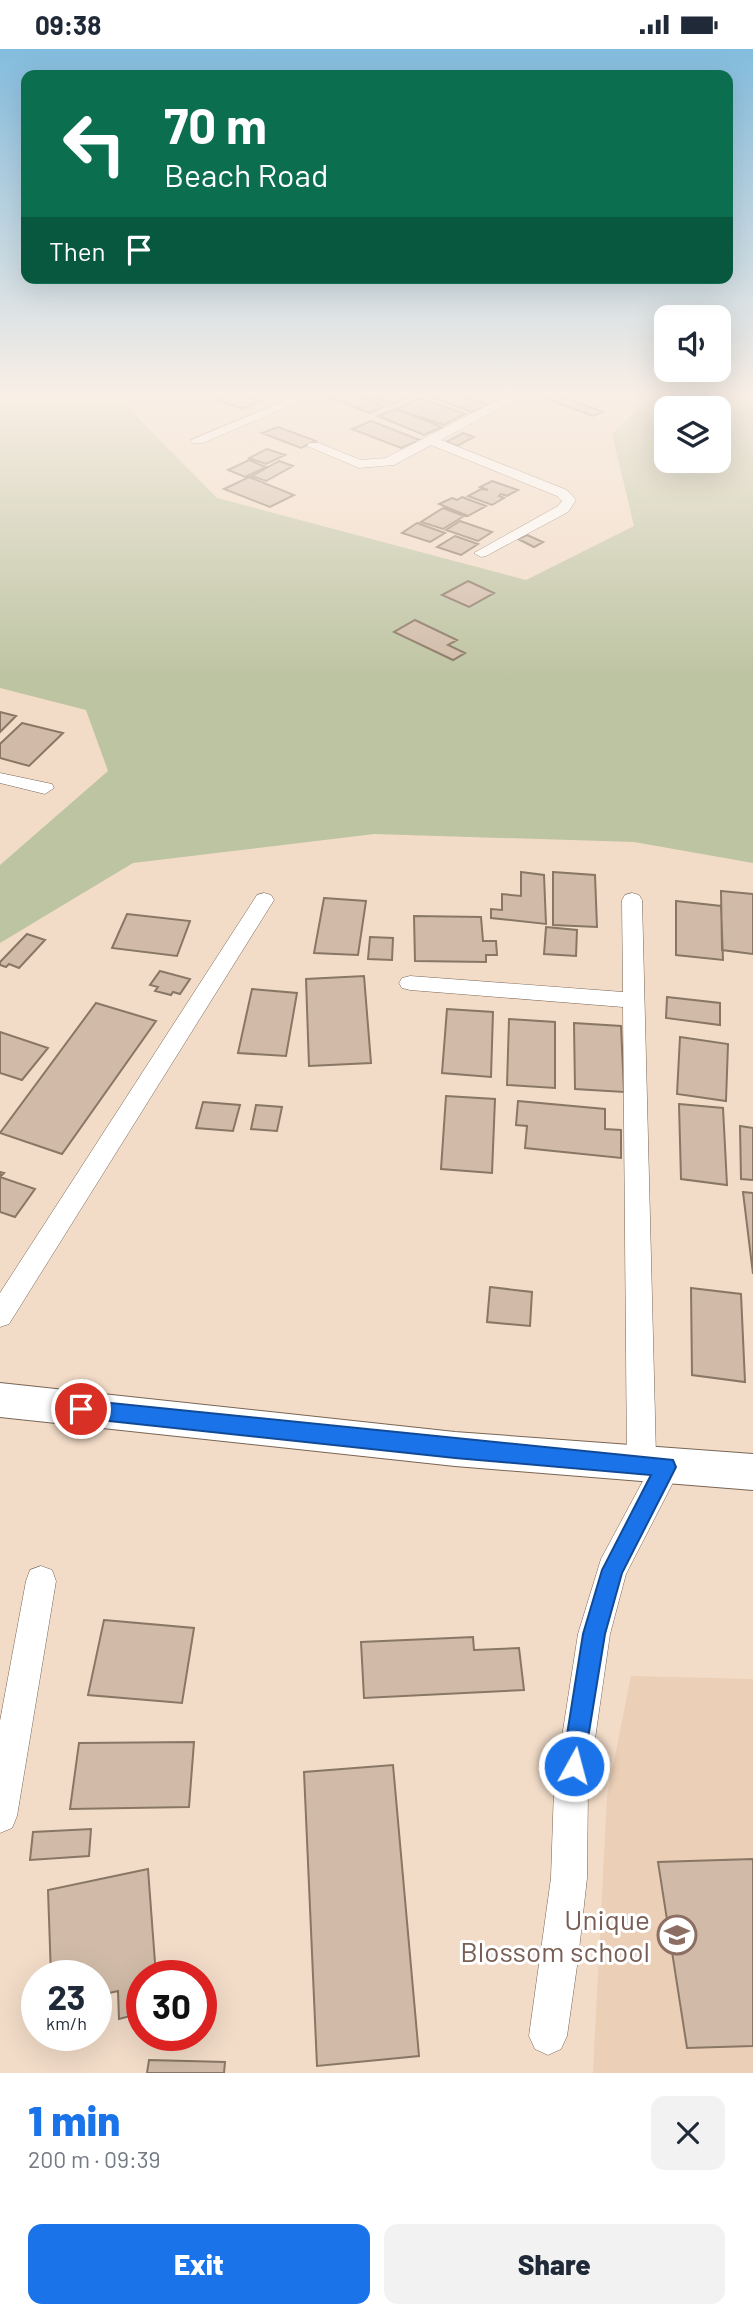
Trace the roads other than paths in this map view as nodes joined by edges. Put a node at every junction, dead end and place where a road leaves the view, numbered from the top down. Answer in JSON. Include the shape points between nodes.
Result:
{"nodes":[{"id":1,"x":553,"y":489,"type":"edge"},
{"id":2,"x":481,"y":553,"type":"dead end"},
{"id":3,"x":0,"y":778,"type":"edge"},
{"id":4,"x":45,"y":788,"type":"dead end"},
{"id":5,"x":264,"y":900,"type":"dead end"},
{"id":6,"x":632,"y":900,"type":"dead end"},
{"id":7,"x":411,"y":983,"type":"dead end"},
{"id":8,"x":634,"y":1000,"type":"junction"},
{"id":9,"x":0,"y":1316,"type":"edge"},
{"id":10,"x":0,"y":1400,"type":"edge"},
{"id":11,"x":654,"y":1466,"type":"junction"},
{"id":12,"x":753,"y":1472,"type":"edge"},
{"id":13,"x":41,"y":1581,"type":"dead end"},
{"id":14,"x":0,"y":1816,"type":"edge"},
{"id":15,"x":548,"y":2036,"type":"dead end"}],
"edges":[{"from":1,"to":2,"type":"street","via":[[569,500],[562,509]]},
{"from":3,"to":4,"type":"street"},
{"from":5,"to":9,"type":"street"},
{"from":6,"to":8,"type":"street"},
{"from":7,"to":8,"type":"street"},
{"from":8,"to":11,"type":"street"},
{"from":10,"to":11,"type":"main road"},
{"from":11,"to":12,"type":"main road"},
{"from":11,"to":15,"type":"street","via":[[612,1570],[594,1634],[571,1788],[569,1878]]},
{"from":13,"to":14,"type":"street"}]}
